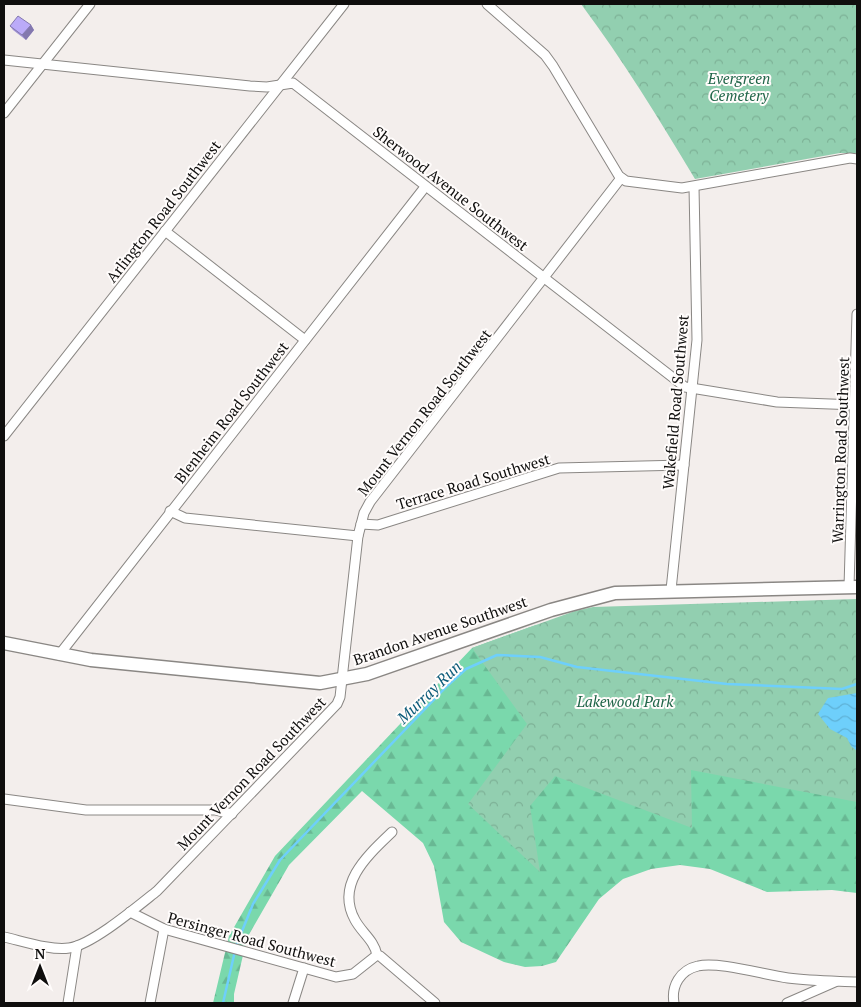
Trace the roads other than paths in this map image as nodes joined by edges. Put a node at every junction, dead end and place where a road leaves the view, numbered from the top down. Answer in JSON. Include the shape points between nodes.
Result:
{"nodes":[{"id":1,"x":90,"y":4,"type":"edge"},
{"id":2,"x":344,"y":4,"type":"edge"},
{"id":3,"x":487,"y":4,"type":"edge"},
{"id":4,"x":4,"y":60,"type":"edge"},
{"id":5,"x":42,"y":64,"type":"junction"},
{"id":6,"x":281,"y":83,"type":"junction"},
{"id":7,"x":4,"y":113,"type":"edge"},
{"id":8,"x":857,"y":159,"type":"edge"},
{"id":9,"x":621,"y":178,"type":"junction"},
{"id":10,"x":426,"y":186,"type":"junction"},
{"id":11,"x":694,"y":187,"type":"junction"},
{"id":12,"x":165,"y":231,"type":"junction"},
{"id":13,"x":544,"y":279,"type":"junction"},
{"id":14,"x":857,"y":314,"type":"edge"},
{"id":15,"x":305,"y":340,"type":"junction"},
{"id":16,"x":692,"y":390,"type":"junction"},
{"id":17,"x":856,"y":405,"type":"edge"},
{"id":18,"x":4,"y":436,"type":"edge"},
{"id":19,"x":684,"y":465,"type":"junction"},
{"id":20,"x":170,"y":511,"type":"junction"},
{"id":21,"x":361,"y":524,"type":"junction"},
{"id":22,"x":358,"y":536,"type":"junction"},
{"id":23,"x":853,"y":587,"type":"edge"},
{"id":24,"x":671,"y":590,"type":"junction"},
{"id":25,"x":4,"y":643,"type":"edge"},
{"id":26,"x":59,"y":655,"type":"junction"},
{"id":27,"x":342,"y":680,"type":"junction"},
{"id":28,"x":4,"y":799,"type":"edge"},
{"id":29,"x":232,"y":814,"type":"junction"},
{"id":30,"x":392,"y":832,"type":"dead end"},
{"id":31,"x":130,"y":912,"type":"junction"},
{"id":32,"x":164,"y":929,"type":"junction"},
{"id":33,"x":4,"y":937,"type":"edge"},
{"id":34,"x":77,"y":946,"type":"junction"},
{"id":35,"x":377,"y":955,"type":"junction"},
{"id":36,"x":304,"y":968,"type":"junction"},
{"id":37,"x":836,"y":981,"type":"junction"},
{"id":38,"x":857,"y":982,"type":"edge"},
{"id":39,"x":68,"y":1003,"type":"edge"},
{"id":40,"x":150,"y":1003,"type":"edge"},
{"id":41,"x":293,"y":1003,"type":"edge"},
{"id":42,"x":435,"y":1003,"type":"edge"},
{"id":43,"x":674,"y":1003,"type":"edge"},
{"id":44,"x":787,"y":1003,"type":"edge"}],
"edges":[{"from":1,"to":5,"type":"street"},
{"from":2,"to":6,"type":"street","name":"Arlington Road Southwest"},
{"from":3,"to":9,"type":"street","via":[[545,56]]},
{"from":4,"to":5,"type":"street","name":"Sherwood Avenue Southwest"},
{"from":5,"to":6,"type":"street","name":"Sherwood Avenue Southwest","via":[[250,86],[267,87]]},
{"from":5,"to":7,"type":"street"},
{"from":6,"to":10,"type":"street","name":"Sherwood Avenue Southwest","via":[[298,86]]},
{"from":6,"to":12,"type":"street","name":"Arlington Road Southwest"},
{"from":8,"to":11,"type":"street"},
{"from":9,"to":11,"type":"street","via":[[668,187]]},
{"from":9,"to":13,"type":"street","name":"Mount Vernon Road Southwest"},
{"from":10,"to":13,"type":"street","name":"Sherwood Avenue Southwest"},
{"from":10,"to":15,"type":"street","name":"Blenheim Road Southwest"},
{"from":11,"to":16,"type":"street","name":"Wakefield Road Southwest","via":[[697,340]]},
{"from":12,"to":15,"type":"street"},
{"from":12,"to":18,"type":"street","name":"Arlington Road Southwest"},
{"from":13,"to":16,"type":"street","name":"Sherwood Avenue Southwest","via":[[677,382]]},
{"from":13,"to":21,"type":"street","name":"Mount Vernon Road Southwest","via":[[370,502]]},
{"from":14,"to":17,"type":"street","name":"Warrington Road Southwest"},
{"from":15,"to":20,"type":"street","name":"Blenheim Road Southwest"},
{"from":16,"to":17,"type":"street","name":"Sherwood Avenue Southwest","via":[[777,402]]},
{"from":16,"to":19,"type":"street","name":"Wakefield Road Southwest"},
{"from":17,"to":23,"type":"street","name":"Warrington Road Southwest"},
{"from":19,"to":21,"type":"street","name":"Terrace Road Southwest","via":[[559,468],[378,525]]},
{"from":19,"to":24,"type":"street","name":"Wakefield Road Southwest"},
{"from":20,"to":22,"type":"street","via":[[185,518]]},
{"from":20,"to":26,"type":"street","name":"Blenheim Road Southwest"},
{"from":21,"to":22,"type":"street","name":"Mount Vernon Road Southwest"},
{"from":22,"to":27,"type":"street","name":"Mount Vernon Road Southwest"},
{"from":23,"to":24,"type":"main road","name":"Brandon Avenue Southwest"},
{"from":24,"to":27,"type":"main road","name":"Brandon Avenue Southwest","via":[[632,591],[594,597]]},
{"from":25,"to":26,"type":"main road","name":"Brandon Avenue Southwest"},
{"from":26,"to":27,"type":"main road","name":"Brandon Avenue Southwest","via":[[304,682]]},
{"from":27,"to":29,"type":"street","name":"Mount Vernon Road Southwest","via":[[337,704]]},
{"from":28,"to":29,"type":"street","via":[[86,810],[215,810]]},
{"from":29,"to":31,"type":"street","name":"Mount Vernon Road Southwest","via":[[157,891]]},
{"from":30,"to":35,"type":"street","via":[[360,866],[348,890],[354,919],[372,941]]},
{"from":31,"to":32,"type":"street","name":"Persinger Road Southwest"},
{"from":31,"to":34,"type":"street","name":"Mount Vernon Road Southwest"},
{"from":32,"to":36,"type":"street","name":"Persinger Road Southwest"},
{"from":32,"to":40,"type":"street"},
{"from":33,"to":34,"type":"street","via":[[63,949]]},
{"from":34,"to":39,"type":"street"},
{"from":35,"to":36,"type":"street","name":"Persinger Road Southwest","via":[[359,971],[344,977]]},
{"from":35,"to":42,"type":"street"},
{"from":36,"to":41,"type":"street"},
{"from":37,"to":38,"type":"street"},
{"from":37,"to":43,"type":"street","via":[[790,978],[718,965],[699,966],[683,973],[676,982],[672,994]]},
{"from":37,"to":44,"type":"street"}]}
